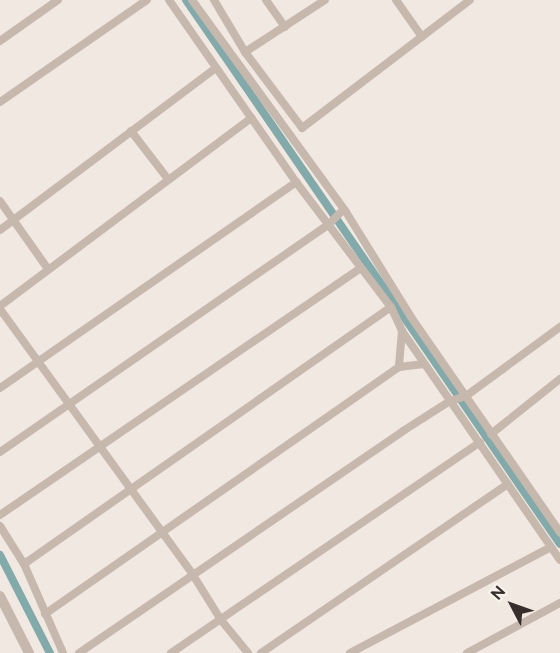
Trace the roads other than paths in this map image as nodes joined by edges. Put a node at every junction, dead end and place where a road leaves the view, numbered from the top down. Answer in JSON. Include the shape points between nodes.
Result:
{"nodes":[{"id":1,"x":58,"y":0,"type":"edge"},
{"id":2,"x":147,"y":0,"type":"edge"},
{"id":3,"x":169,"y":0,"type":"edge"},
{"id":4,"x":192,"y":0,"type":"edge"},
{"id":5,"x":214,"y":0,"type":"edge"},
{"id":6,"x":266,"y":0,"type":"edge"},
{"id":7,"x":325,"y":0,"type":"edge"},
{"id":8,"x":396,"y":0,"type":"edge"},
{"id":9,"x":470,"y":0,"type":"edge"},
{"id":10,"x":313,"y":4,"type":"edge"},
{"id":11,"x":285,"y":27,"type":"junction"},
{"id":12,"x":422,"y":37,"type":"junction"},
{"id":13,"x":0,"y":41,"type":"edge"},
{"id":14,"x":245,"y":52,"type":"junction"},
{"id":15,"x":216,"y":68,"type":"junction"},
{"id":16,"x":0,"y":102,"type":"edge"},
{"id":17,"x":251,"y":118,"type":"junction"},
{"id":18,"x":131,"y":131,"type":"junction"},
{"id":19,"x":168,"y":179,"type":"junction"},
{"id":20,"x":296,"y":182,"type":"junction"},
{"id":21,"x":0,"y":201,"type":"edge"},
{"id":22,"x":344,"y":210,"type":"junction"},
{"id":23,"x":13,"y":220,"type":"junction"},
{"id":24,"x":328,"y":225,"type":"junction"},
{"id":25,"x":0,"y":230,"type":"edge"},
{"id":26,"x":361,"y":268,"type":"junction"},
{"id":27,"x":48,"y":269,"type":"junction"},
{"id":28,"x":0,"y":307,"type":"edge"},
{"id":29,"x":391,"y":308,"type":"junction"},
{"id":30,"x":560,"y":327,"type":"edge"},
{"id":31,"x":402,"y":331,"type":"junction"},
{"id":32,"x":38,"y":361,"type":"junction"},
{"id":33,"x":424,"y":364,"type":"junction"},
{"id":34,"x":399,"y":367,"type":"junction"},
{"id":35,"x":560,"y":379,"type":"edge"},
{"id":36,"x":0,"y":388,"type":"edge"},
{"id":37,"x":466,"y":396,"type":"junction"},
{"id":38,"x":450,"y":400,"type":"junction"},
{"id":39,"x":70,"y":406,"type":"junction"},
{"id":40,"x":491,"y":434,"type":"junction"},
{"id":41,"x":480,"y":442,"type":"junction"},
{"id":42,"x":99,"y":448,"type":"junction"},
{"id":43,"x":0,"y":452,"type":"edge"},
{"id":44,"x":508,"y":484,"type":"junction"},
{"id":45,"x":130,"y":491,"type":"junction"},
{"id":46,"x":0,"y":515,"type":"edge"},
{"id":47,"x":0,"y":526,"type":"edge"},
{"id":48,"x":560,"y":532,"type":"edge"},
{"id":49,"x":162,"y":533,"type":"junction"},
{"id":50,"x":551,"y":547,"type":"junction"},
{"id":51,"x":560,"y":560,"type":"edge"},
{"id":52,"x":24,"y":564,"type":"junction"},
{"id":53,"x":193,"y":575,"type":"junction"},
{"id":54,"x":0,"y":596,"type":"edge"},
{"id":55,"x":560,"y":603,"type":"edge"},
{"id":56,"x":45,"y":614,"type":"junction"},
{"id":57,"x":221,"y":620,"type":"junction"},
{"id":58,"x":29,"y":653,"type":"edge"},
{"id":59,"x":63,"y":653,"type":"edge"},
{"id":60,"x":79,"y":653,"type":"edge"},
{"id":61,"x":171,"y":653,"type":"edge"},
{"id":62,"x":248,"y":653,"type":"edge"},
{"id":63,"x":261,"y":653,"type":"edge"},
{"id":64,"x":350,"y":653,"type":"edge"},
{"id":65,"x":467,"y":653,"type":"edge"}],
"edges":[{"from":1,"to":13,"type":"street"},
{"from":2,"to":16,"type":"street"},
{"from":3,"to":15,"type":"street"},
{"from":4,"to":22,"type":"street"},
{"from":5,"to":14,"type":"street"},
{"from":6,"to":11,"type":"street"},
{"from":7,"to":10,"type":"street"},
{"from":8,"to":12,"type":"street"},
{"from":9,"to":12,"type":"street"},
{"from":10,"to":11,"type":"street"},
{"from":11,"to":14,"type":"street"},
{"from":12,"to":14,"type":"street","via":[[302,128]]},
{"from":15,"to":17,"type":"street"},
{"from":15,"to":18,"type":"street"},
{"from":17,"to":19,"type":"street"},
{"from":17,"to":20,"type":"street"},
{"from":18,"to":19,"type":"street"},
{"from":18,"to":23,"type":"street"},
{"from":19,"to":27,"type":"street"},
{"from":20,"to":24,"type":"street"},
{"from":20,"to":32,"type":"street"},
{"from":21,"to":23,"type":"street"},
{"from":22,"to":24,"type":"street"},
{"from":22,"to":37,"type":"street"},
{"from":23,"to":25,"type":"street"},
{"from":23,"to":27,"type":"street"},
{"from":24,"to":26,"type":"street"},
{"from":24,"to":39,"type":"street"},
{"from":26,"to":29,"type":"street"},
{"from":26,"to":42,"type":"street"},
{"from":27,"to":28,"type":"street"},
{"from":28,"to":32,"type":"street"},
{"from":29,"to":31,"type":"street"},
{"from":29,"to":45,"type":"street"},
{"from":30,"to":37,"type":"street"},
{"from":31,"to":33,"type":"street"},
{"from":31,"to":34,"type":"street"},
{"from":32,"to":36,"type":"street"},
{"from":32,"to":39,"type":"street"},
{"from":33,"to":34,"type":"street"},
{"from":33,"to":38,"type":"street"},
{"from":34,"to":49,"type":"street"},
{"from":35,"to":40,"type":"street"},
{"from":37,"to":38,"type":"street"},
{"from":37,"to":40,"type":"street"},
{"from":38,"to":41,"type":"street"},
{"from":38,"to":53,"type":"street"},
{"from":39,"to":42,"type":"street"},
{"from":39,"to":43,"type":"street"},
{"from":40,"to":48,"type":"street"},
{"from":41,"to":44,"type":"street"},
{"from":41,"to":57,"type":"street"},
{"from":42,"to":45,"type":"street"},
{"from":42,"to":46,"type":"street"},
{"from":44,"to":50,"type":"street"},
{"from":44,"to":63,"type":"street"},
{"from":45,"to":49,"type":"street"},
{"from":45,"to":52,"type":"street"},
{"from":47,"to":52,"type":"street"},
{"from":49,"to":53,"type":"street"},
{"from":49,"to":56,"type":"street"},
{"from":50,"to":51,"type":"street"},
{"from":50,"to":64,"type":"street"},
{"from":52,"to":56,"type":"street"},
{"from":53,"to":57,"type":"street"},
{"from":53,"to":60,"type":"street"},
{"from":54,"to":58,"type":"street"},
{"from":55,"to":65,"type":"street"},
{"from":56,"to":59,"type":"street"},
{"from":57,"to":61,"type":"street"},
{"from":57,"to":62,"type":"street"}]}
